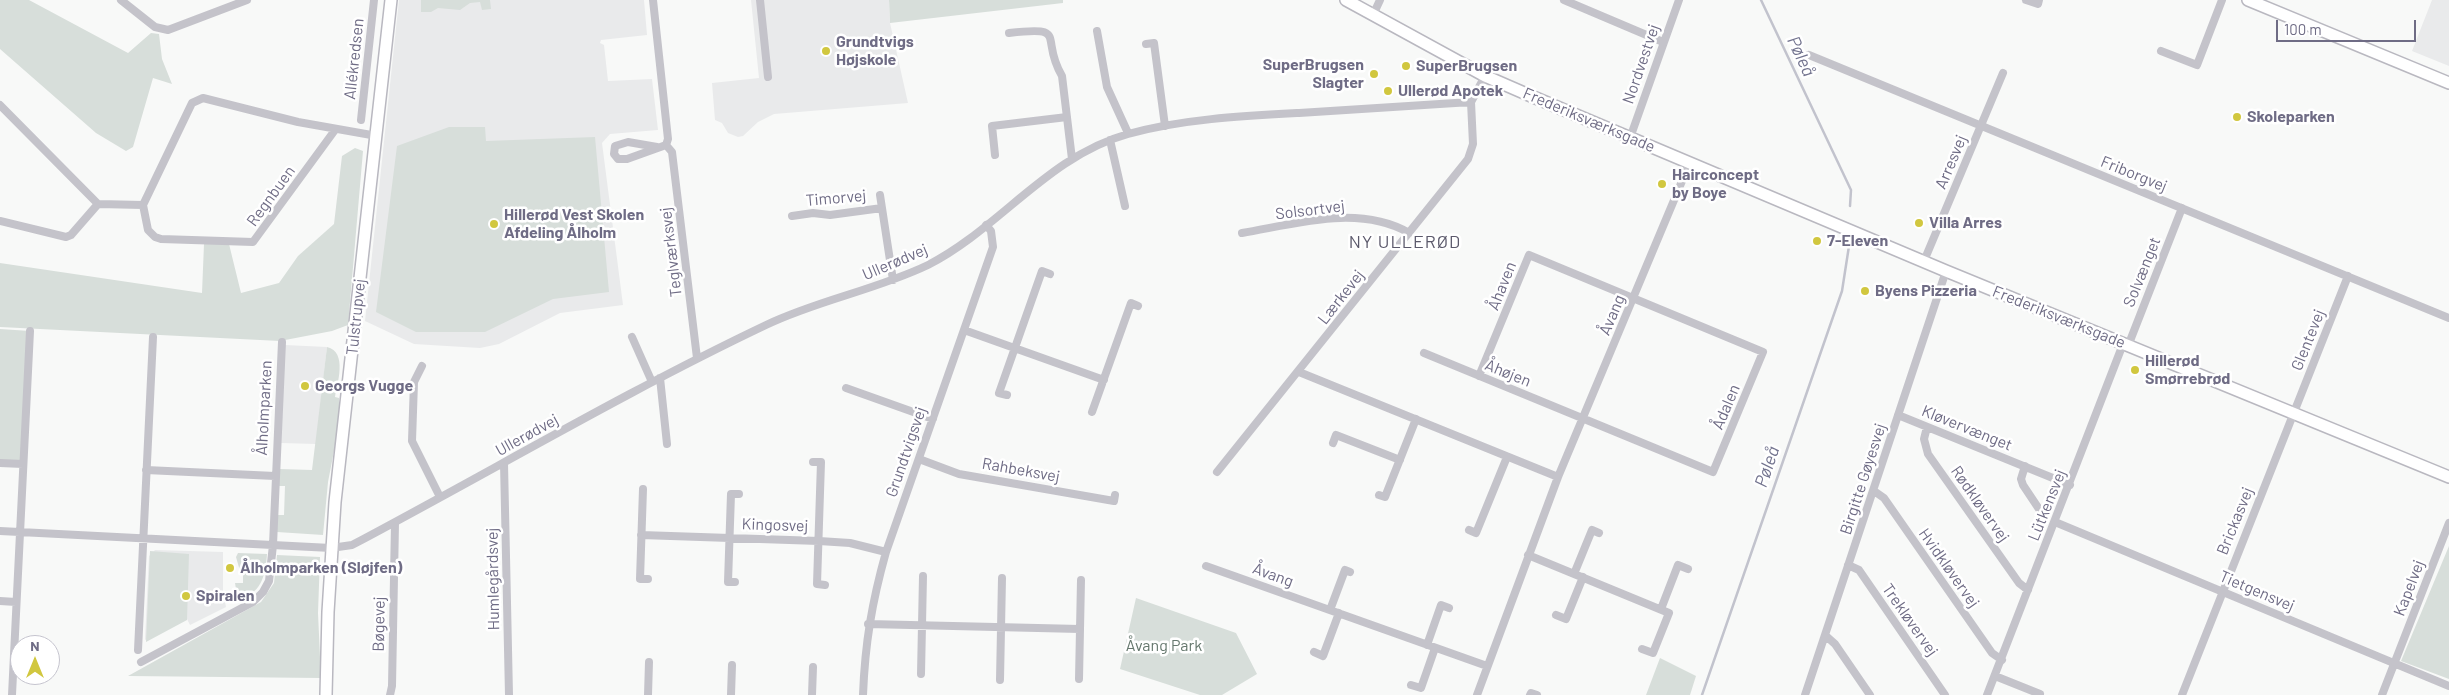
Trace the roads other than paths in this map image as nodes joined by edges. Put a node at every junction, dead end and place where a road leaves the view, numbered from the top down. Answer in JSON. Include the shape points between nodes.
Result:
{"nodes":[{"id":1,"x":121,"y":0,"type":"edge"},
{"id":2,"x":247,"y":0,"type":"edge"},
{"id":3,"x":374,"y":0,"type":"edge"},
{"id":4,"x":391,"y":0,"type":"edge"},
{"id":5,"x":653,"y":0,"type":"edge"},
{"id":6,"x":760,"y":0,"type":"edge"},
{"id":7,"x":1346,"y":0,"type":"edge"},
{"id":8,"x":1380,"y":0,"type":"edge"},
{"id":9,"x":1564,"y":0,"type":"edge"},
{"id":10,"x":1679,"y":0,"type":"edge"},
{"id":11,"x":2026,"y":0,"type":"edge"},
{"id":12,"x":2039,"y":0,"type":"edge"},
{"id":13,"x":2222,"y":0,"type":"edge"},
{"id":14,"x":2248,"y":0,"type":"edge"},
{"id":15,"x":1373,"y":15,"type":"junction"},
{"id":16,"x":1097,"y":31,"type":"dead end"},
{"id":17,"x":1009,"y":33,"type":"dead end"},
{"id":18,"x":1664,"y":42,"type":"junction"},
{"id":19,"x":1146,"y":44,"type":"dead end"},
{"id":20,"x":2161,"y":51,"type":"dead end"},
{"id":21,"x":1809,"y":55,"type":"dead end"},
{"id":22,"x":2003,"y":73,"type":"dead end"},
{"id":23,"x":1485,"y":76,"type":"junction"},
{"id":24,"x":768,"y":77,"type":"dead end"},
{"id":25,"x":2449,"y":83,"type":"edge"},
{"id":26,"x":1471,"y":102,"type":"junction"},
{"id":27,"x":0,"y":105,"type":"edge"},
{"id":28,"x":1067,"y":117,"type":"junction"},
{"id":29,"x":361,"y":120,"type":"dead end"},
{"id":30,"x":1166,"y":126,"type":"junction"},
{"id":31,"x":1981,"y":126,"type":"junction"},
{"id":32,"x":335,"y":130,"type":"junction"},
{"id":33,"x":1128,"y":133,"type":"junction"},
{"id":34,"x":377,"y":136,"type":"junction"},
{"id":35,"x":1630,"y":138,"type":"junction"},
{"id":36,"x":1110,"y":140,"type":"junction"},
{"id":37,"x":666,"y":145,"type":"junction"},
{"id":38,"x":656,"y":147,"type":"junction"},
{"id":39,"x":995,"y":155,"type":"dead end"},
{"id":40,"x":1072,"y":159,"type":"junction"},
{"id":41,"x":1690,"y":162,"type":"junction"},
{"id":42,"x":880,"y":195,"type":"dead end"},
{"id":43,"x":98,"y":204,"type":"junction"},
{"id":44,"x":143,"y":205,"type":"junction"},
{"id":45,"x":1125,"y":206,"type":"dead end"},
{"id":46,"x":882,"y":208,"type":"junction"},
{"id":47,"x":2182,"y":208,"type":"junction"},
{"id":48,"x":792,"y":216,"type":"dead end"},
{"id":49,"x":0,"y":221,"type":"edge"},
{"id":50,"x":986,"y":225,"type":"junction"},
{"id":51,"x":1242,"y":233,"type":"dead end"},
{"id":52,"x":1409,"y":233,"type":"junction"},
{"id":53,"x":1924,"y":261,"type":"junction"},
{"id":54,"x":1946,"y":271,"type":"junction"},
{"id":55,"x":1050,"y":274,"type":"dead end"},
{"id":56,"x":2348,"y":276,"type":"junction"},
{"id":57,"x":893,"y":280,"type":"junction"},
{"id":58,"x":1633,"y":298,"type":"junction"},
{"id":59,"x":1138,"y":306,"type":"dead end"},
{"id":60,"x":2449,"y":318,"type":"edge"},
{"id":61,"x":964,"y":330,"type":"junction"},
{"id":62,"x":30,"y":331,"type":"dead end"},
{"id":63,"x":153,"y":337,"type":"dead end"},
{"id":64,"x":632,"y":337,"type":"dead end"},
{"id":65,"x":282,"y":342,"type":"dead end"},
{"id":66,"x":2126,"y":345,"type":"junction"},
{"id":67,"x":1015,"y":348,"type":"junction"},
{"id":68,"x":1424,"y":353,"type":"dead end"},
{"id":69,"x":697,"y":358,"type":"junction"},
{"id":70,"x":422,"y":366,"type":"dead end"},
{"id":71,"x":1299,"y":372,"type":"junction"},
{"id":72,"x":1479,"y":376,"type":"junction"},
{"id":73,"x":656,"y":380,"type":"junction"},
{"id":74,"x":1104,"y":380,"type":"junction"},
{"id":75,"x":846,"y":388,"type":"dead end"},
{"id":76,"x":1007,"y":395,"type":"dead end"},
{"id":77,"x":1092,"y":412,"type":"dead end"},
{"id":78,"x":2293,"y":413,"type":"junction"},
{"id":79,"x":1898,"y":415,"type":"junction"},
{"id":80,"x":1583,"y":418,"type":"junction"},
{"id":81,"x":932,"y":419,"type":"junction"},
{"id":82,"x":1416,"y":420,"type":"junction"},
{"id":83,"x":1927,"y":427,"type":"junction"},
{"id":84,"x":1333,"y":443,"type":"dead end"},
{"id":85,"x":667,"y":444,"type":"dead end"},
{"id":86,"x":1507,"y":457,"type":"junction"},
{"id":87,"x":919,"y":459,"type":"junction"},
{"id":88,"x":1400,"y":460,"type":"junction"},
{"id":89,"x":813,"y":462,"type":"dead end"},
{"id":90,"x":0,"y":463,"type":"edge"},
{"id":91,"x":504,"y":463,"type":"junction"},
{"id":92,"x":23,"y":464,"type":"junction"},
{"id":93,"x":2025,"y":466,"type":"junction"},
{"id":94,"x":146,"y":470,"type":"junction"},
{"id":95,"x":1217,"y":472,"type":"dead end"},
{"id":96,"x":275,"y":476,"type":"junction"},
{"id":97,"x":1558,"y":477,"type":"junction"},
{"id":98,"x":2449,"y":477,"type":"edge"},
{"id":99,"x":2070,"y":485,"type":"junction"},
{"id":100,"x":643,"y":490,"type":"dead end"},
{"id":101,"x":1874,"y":491,"type":"junction"},
{"id":102,"x":739,"y":494,"type":"dead end"},
{"id":103,"x":1115,"y":495,"type":"dead end"},
{"id":104,"x":1379,"y":495,"type":"dead end"},
{"id":105,"x":440,"y":497,"type":"junction"},
{"id":106,"x":2044,"y":515,"type":"dead end"},
{"id":107,"x":2055,"y":522,"type":"junction"},
{"id":108,"x":395,"y":523,"type":"junction"},
{"id":109,"x":2449,"y":523,"type":"edge"},
{"id":110,"x":1469,"y":530,"type":"dead end"},
{"id":111,"x":0,"y":531,"type":"edge"},
{"id":112,"x":20,"y":532,"type":"junction"},
{"id":113,"x":1599,"y":533,"type":"dead end"},
{"id":114,"x":641,"y":535,"type":"junction"},
{"id":115,"x":143,"y":538,"type":"junction"},
{"id":116,"x":730,"y":538,"type":"junction"},
{"id":117,"x":819,"y":540,"type":"junction"},
{"id":118,"x":274,"y":545,"type":"junction"},
{"id":119,"x":331,"y":548,"type":"junction"},
{"id":120,"x":886,"y":552,"type":"junction"},
{"id":121,"x":1528,"y":555,"type":"junction"},
{"id":122,"x":1848,"y":565,"type":"junction"},
{"id":123,"x":1206,"y":566,"type":"dead end"},
{"id":124,"x":1688,"y":569,"type":"dead end"},
{"id":125,"x":1350,"y":572,"type":"dead end"},
{"id":126,"x":1574,"y":574,"type":"junction"},
{"id":127,"x":923,"y":576,"type":"dead end"},
{"id":128,"x":1002,"y":578,"type":"dead end"},
{"id":129,"x":1583,"y":578,"type":"junction"},
{"id":130,"x":648,"y":579,"type":"dead end"},
{"id":131,"x":1081,"y":580,"type":"dead end"},
{"id":132,"x":735,"y":582,"type":"dead end"},
{"id":133,"x":825,"y":584,"type":"dead end"},
{"id":134,"x":2028,"y":590,"type":"junction"},
{"id":135,"x":2222,"y":591,"type":"junction"},
{"id":136,"x":0,"y":601,"type":"edge"},
{"id":137,"x":16,"y":602,"type":"junction"},
{"id":138,"x":1449,"y":608,"type":"dead end"},
{"id":139,"x":1660,"y":609,"type":"junction"},
{"id":140,"x":1330,"y":610,"type":"junction"},
{"id":141,"x":1338,"y":613,"type":"junction"},
{"id":142,"x":1556,"y":615,"type":"dead end"},
{"id":143,"x":868,"y":624,"type":"junction"},
{"id":144,"x":922,"y":625,"type":"junction"},
{"id":145,"x":1001,"y":627,"type":"junction"},
{"id":146,"x":1080,"y":630,"type":"junction"},
{"id":147,"x":1826,"y":636,"type":"junction"},
{"id":148,"x":1427,"y":645,"type":"junction"},
{"id":149,"x":1435,"y":648,"type":"junction"},
{"id":150,"x":1642,"y":649,"type":"dead end"},
{"id":151,"x":138,"y":650,"type":"dead end"},
{"id":152,"x":1314,"y":652,"type":"dead end"},
{"id":153,"x":2002,"y":660,"type":"junction"},
{"id":154,"x":141,"y":662,"type":"dead end"},
{"id":155,"x":648,"y":662,"type":"dead end"},
{"id":156,"x":2394,"y":663,"type":"junction"},
{"id":157,"x":732,"y":665,"type":"dead end"},
{"id":158,"x":1487,"y":666,"type":"junction"},
{"id":159,"x":814,"y":668,"type":"dead end"},
{"id":160,"x":921,"y":674,"type":"dead end"},
{"id":161,"x":1995,"y":676,"type":"junction"},
{"id":162,"x":1079,"y":679,"type":"dead end"},
{"id":163,"x":1000,"y":680,"type":"dead end"},
{"id":164,"x":1411,"y":685,"type":"dead end"},
{"id":165,"x":2449,"y":686,"type":"edge"},
{"id":166,"x":2040,"y":694,"type":"dead end"},
{"id":167,"x":12,"y":695,"type":"edge"},
{"id":168,"x":326,"y":695,"type":"edge"},
{"id":169,"x":390,"y":695,"type":"edge"},
{"id":170,"x":509,"y":695,"type":"edge"},
{"id":171,"x":648,"y":695,"type":"edge"},
{"id":172,"x":731,"y":695,"type":"edge"},
{"id":173,"x":812,"y":695,"type":"edge"},
{"id":174,"x":863,"y":695,"type":"edge"},
{"id":175,"x":1477,"y":695,"type":"edge"},
{"id":176,"x":1530,"y":695,"type":"edge"},
{"id":177,"x":1537,"y":695,"type":"edge"},
{"id":178,"x":1805,"y":695,"type":"edge"},
{"id":179,"x":1870,"y":695,"type":"edge"},
{"id":180,"x":1945,"y":695,"type":"edge"},
{"id":181,"x":1988,"y":695,"type":"edge"},
{"id":182,"x":2182,"y":695,"type":"edge"},
{"id":183,"x":2382,"y":695,"type":"edge"}],
"edges":[{"from":1,"to":2,"type":"street","via":[[155,27],[168,30]]},
{"from":3,"to":29,"type":"street","name":"Allékredsen"},
{"from":4,"to":34,"type":"street","name":"Tulstrupvej"},
{"from":5,"to":37,"type":"street","name":"Teglværksvej","via":[[668,139]]},
{"from":6,"to":24,"type":"street"},
{"from":7,"to":15,"type":"street","name":"Frederiksværksgade"},
{"from":8,"to":15,"type":"street"},
{"from":9,"to":18,"type":"street"},
{"from":10,"to":18,"type":"street","name":"Nordvestvej"},
{"from":11,"to":12,"type":"street","via":[[2038,4]]},
{"from":13,"to":20,"type":"street","via":[[2198,65]]},
{"from":14,"to":25,"type":"street"},
{"from":15,"to":23,"type":"street","name":"Frederiksværksgade"},
{"from":16,"to":33,"type":"street","via":[[1107,87]]},
{"from":17,"to":28,"type":"street","via":[[1040,29],[1047,32],[1055,64],[1062,76]]},
{"from":18,"to":35,"type":"street","name":"Nordvestvej"},
{"from":19,"to":30,"type":"street","via":[[1154,43]]},
{"from":21,"to":31,"type":"street","name":"Friborgvej"},
{"from":22,"to":31,"type":"street","name":"Arresvej"},
{"from":23,"to":26,"type":"street"},
{"from":23,"to":35,"type":"street","name":"Frederiksværksgade"},
{"from":26,"to":30,"type":"street","name":"Ullerødvej","via":[[1238,117]]},
{"from":26,"to":52,"type":"street","name":"Lærkevej","via":[[1473,144],[1468,159]]},
{"from":27,"to":43,"type":"street"},
{"from":28,"to":39,"type":"street","via":[[992,126]]},
{"from":28,"to":40,"type":"street"},
{"from":30,"to":33,"type":"street","name":"Ullerødvej"},
{"from":31,"to":47,"type":"street","name":"Friborgvej"},
{"from":31,"to":53,"type":"street","name":"Arresvej"},
{"from":32,"to":34,"type":"street"},
{"from":32,"to":44,"type":"street","via":[[203,98],[192,103]]},
{"from":32,"to":44,"type":"street","name":"Regnbuen","via":[[254,242],[155,237],[148,230]]},
{"from":33,"to":36,"type":"street","name":"Ullerødvej"},
{"from":34,"to":119,"type":"street","name":"Tulstrupvej"},
{"from":35,"to":41,"type":"street","name":"Frederiksværksgade"},
{"from":36,"to":40,"type":"street","name":"Ullerødvej"},
{"from":36,"to":45,"type":"street"},
{"from":37,"to":38,"type":"street"},
{"from":37,"to":69,"type":"street","name":"Teglværksvej","via":[[672,152]]},
{"from":38,"to":38,"type":"street","via":[[623,143],[615,146],[614,154],[618,159],[628,159]]},
{"from":40,"to":50,"type":"street","name":"Ullerødvej"},
{"from":41,"to":53,"type":"street","name":"Frederiksværksgade"},
{"from":41,"to":58,"type":"street","name":"Åvang"},
{"from":42,"to":46,"type":"street","name":"Timorvej"},
{"from":43,"to":44,"type":"street"},
{"from":43,"to":49,"type":"street","via":[[66,237]]},
{"from":46,"to":48,"type":"street","name":"Timorvej"},
{"from":46,"to":57,"type":"street","name":"Timorvej"},
{"from":47,"to":56,"type":"street","name":"Friborgvej"},
{"from":47,"to":66,"type":"street","name":"Solvænget"},
{"from":50,"to":57,"type":"street","name":"Ullerødvej","via":[[953,250]]},
{"from":50,"to":61,"type":"street","name":"Grundtvigsvej","via":[[991,231],[994,247]]},
{"from":51,"to":52,"type":"street","name":"Solsortvej","via":[[1342,217],[1390,224]]},
{"from":52,"to":71,"type":"street","name":"Lærkevej"},
{"from":53,"to":54,"type":"street","name":"Frederiksværksgade"},
{"from":54,"to":66,"type":"street","name":"Frederiksværksgade"},
{"from":54,"to":79,"type":"street","name":"Birgitte Gøyesvej"},
{"from":55,"to":67,"type":"street","via":[[1042,271]]},
{"from":56,"to":60,"type":"street","name":"Friborgvej"},
{"from":56,"to":78,"type":"street","name":"Glentevej"},
{"from":57,"to":69,"type":"street","name":"Ullerødvej","via":[[772,322]]},
{"from":58,"to":72,"type":"street","name":"Åhaven","via":[[1529,255]]},
{"from":58,"to":80,"type":"street","name":"Åvang"},
{"from":58,"to":80,"type":"street","name":"Ådalen","via":[[1763,352],[1717,464],[1713,472]]},
{"from":59,"to":74,"type":"street","via":[[1131,303]]},
{"from":61,"to":67,"type":"street"},
{"from":61,"to":81,"type":"street","name":"Grundtvigsvej"},
{"from":62,"to":92,"type":"street"},
{"from":63,"to":94,"type":"street"},
{"from":64,"to":73,"type":"street"},
{"from":65,"to":96,"type":"street","name":"Ålholmparken"},
{"from":66,"to":78,"type":"street","name":"Frederiksværksgade"},
{"from":66,"to":99,"type":"street","name":"Lütkensvej"},
{"from":67,"to":74,"type":"street"},
{"from":67,"to":76,"type":"street","via":[[999,393]]},
{"from":68,"to":72,"type":"street","name":"Åhøjen"},
{"from":69,"to":73,"type":"street","name":"Ullerødvej"},
{"from":70,"to":105,"type":"street","via":[[414,382],[412,441]]},
{"from":71,"to":82,"type":"street"},
{"from":71,"to":95,"type":"street","name":"Lærkevej"},
{"from":72,"to":80,"type":"street","name":"Åhøjen"},
{"from":73,"to":85,"type":"street"},
{"from":73,"to":91,"type":"street","name":"Ullerødvej"},
{"from":74,"to":77,"type":"street"},
{"from":75,"to":81,"type":"street"},
{"from":78,"to":98,"type":"street","name":"Frederiksværksgade"},
{"from":78,"to":135,"type":"street","name":"Brickasvej"},
{"from":79,"to":83,"type":"street","name":"Kløvervænget"},
{"from":79,"to":101,"type":"street","name":"Birgitte Gøyesvej"},
{"from":80,"to":97,"type":"street","name":"Åvang"},
{"from":81,"to":87,"type":"street","name":"Grundtvigsvej"},
{"from":82,"to":86,"type":"street"},
{"from":82,"to":88,"type":"street"},
{"from":83,"to":93,"type":"street","name":"Kløvervænget"},
{"from":83,"to":134,"type":"street","name":"Rødkløvervej","via":[[1924,439],[1928,454],[2018,583]]},
{"from":84,"to":88,"type":"street","via":[[1336,435]]},
{"from":86,"to":97,"type":"street"},
{"from":86,"to":110,"type":"street","via":[[1476,533]]},
{"from":87,"to":103,"type":"street","name":"Rahbeksvej","via":[[959,474],[1114,501]]},
{"from":87,"to":120,"type":"street","name":"Grundtvigsvej"},
{"from":88,"to":104,"type":"street","via":[[1386,498]]},
{"from":89,"to":117,"type":"street","name":"Kingosvej","via":[[821,462]]},
{"from":90,"to":92,"type":"street"},
{"from":91,"to":105,"type":"street","name":"Ullerødvej"},
{"from":91,"to":170,"type":"street","name":"Humlegårdsvej"},
{"from":92,"to":112,"type":"street"},
{"from":93,"to":99,"type":"street","name":"Kløvervænget"},
{"from":93,"to":106,"type":"street","name":"Kløvervænget","via":[[2021,479],[2023,485]]},
{"from":94,"to":96,"type":"street","name":"Ålholmparken"},
{"from":94,"to":115,"type":"street"},
{"from":96,"to":118,"type":"street","name":"Ålholmparken"},
{"from":97,"to":121,"type":"street","name":"Åvang"},
{"from":99,"to":107,"type":"street","name":"Lütkensvej"},
{"from":100,"to":114,"type":"street"},
{"from":101,"to":122,"type":"street","name":"Birgitte Gøyesvej"},
{"from":101,"to":153,"type":"street","name":"Hvidkløvervej","via":[[1884,498],[1992,653]]},
{"from":102,"to":116,"type":"street","name":"Kingosvej","via":[[731,494]]},
{"from":105,"to":108,"type":"street","name":"Ullerødvej"},
{"from":107,"to":134,"type":"street","name":"Lütkensvej"},
{"from":107,"to":135,"type":"street","name":"Tietgensvej"},
{"from":108,"to":119,"type":"street","name":"Ullerødvej","via":[[352,545]]},
{"from":108,"to":169,"type":"street","name":"Bøgevej"},
{"from":109,"to":156,"type":"street","name":"Kapelvej"},
{"from":111,"to":112,"type":"street"},
{"from":112,"to":115,"type":"street"},
{"from":112,"to":137,"type":"street"},
{"from":113,"to":126,"type":"street","via":[[1592,530]]},
{"from":114,"to":116,"type":"street","name":"Kingosvej"},
{"from":114,"to":130,"type":"street","via":[[640,579]]},
{"from":115,"to":118,"type":"street"},
{"from":115,"to":151,"type":"street"},
{"from":116,"to":117,"type":"street","name":"Kingosvej"},
{"from":116,"to":132,"type":"street","name":"Kingosvej","via":[[728,582]]},
{"from":117,"to":120,"type":"street","name":"Kingosvej","via":[[850,543]]},
{"from":117,"to":133,"type":"street","name":"Kingosvej","via":[[817,584]]},
{"from":118,"to":119,"type":"street"},
{"from":118,"to":154,"type":"street","name":"Ålholmparken","via":[[269,581],[253,602]]},
{"from":119,"to":168,"type":"street","name":"Tulstrupvej"},
{"from":120,"to":143,"type":"street","name":"Grundtvigsvej"},
{"from":121,"to":126,"type":"street"},
{"from":121,"to":158,"type":"street","name":"Åvang"},
{"from":122,"to":147,"type":"street","name":"Birgitte Gøyesvej"},
{"from":122,"to":180,"type":"street","name":"Trekløvervej","via":[[1859,570]]},
{"from":123,"to":140,"type":"street","name":"Åvang"},
{"from":124,"to":139,"type":"street","via":[[1678,565]]},
{"from":125,"to":140,"type":"street","via":[[1345,570]]},
{"from":126,"to":129,"type":"street"},
{"from":127,"to":144,"type":"street"},
{"from":128,"to":145,"type":"street"},
{"from":129,"to":139,"type":"street"},
{"from":129,"to":142,"type":"street","via":[[1566,619]]},
{"from":131,"to":146,"type":"street"},
{"from":134,"to":153,"type":"street","name":"Lütkensvej"},
{"from":135,"to":156,"type":"street","name":"Tietgensvej"},
{"from":135,"to":182,"type":"street","name":"Brickasvej"},
{"from":136,"to":137,"type":"street"},
{"from":137,"to":167,"type":"street"},
{"from":138,"to":148,"type":"street","via":[[1441,604]]},
{"from":139,"to":150,"type":"street","via":[[1669,612],[1653,653]]},
{"from":140,"to":141,"type":"street","name":"Åvang"},
{"from":141,"to":148,"type":"street","name":"Åvang"},
{"from":141,"to":152,"type":"street","via":[[1323,656]]},
{"from":143,"to":144,"type":"street"},
{"from":143,"to":174,"type":"street","name":"Grundtvigsvej"},
{"from":144,"to":145,"type":"street"},
{"from":144,"to":160,"type":"street"},
{"from":145,"to":146,"type":"street"},
{"from":145,"to":163,"type":"street"},
{"from":146,"to":162,"type":"street"},
{"from":147,"to":178,"type":"street","name":"Birgitte Gøyesvej"},
{"from":147,"to":179,"type":"street"},
{"from":148,"to":149,"type":"street","name":"Åvang"},
{"from":149,"to":158,"type":"street","name":"Åvang"},
{"from":149,"to":164,"type":"street","via":[[1421,688]]},
{"from":153,"to":161,"type":"street","name":"Lütkensvej"},
{"from":155,"to":171,"type":"street"},
{"from":156,"to":165,"type":"street","name":"Tietgensvej"},
{"from":156,"to":183,"type":"street","name":"Kapelvej"},
{"from":157,"to":172,"type":"street"},
{"from":158,"to":175,"type":"street","name":"Åvang"},
{"from":159,"to":173,"type":"street"},
{"from":161,"to":166,"type":"street"},
{"from":161,"to":181,"type":"street","name":"Lütkensvej"},
{"from":176,"to":177,"type":"street"}]}
